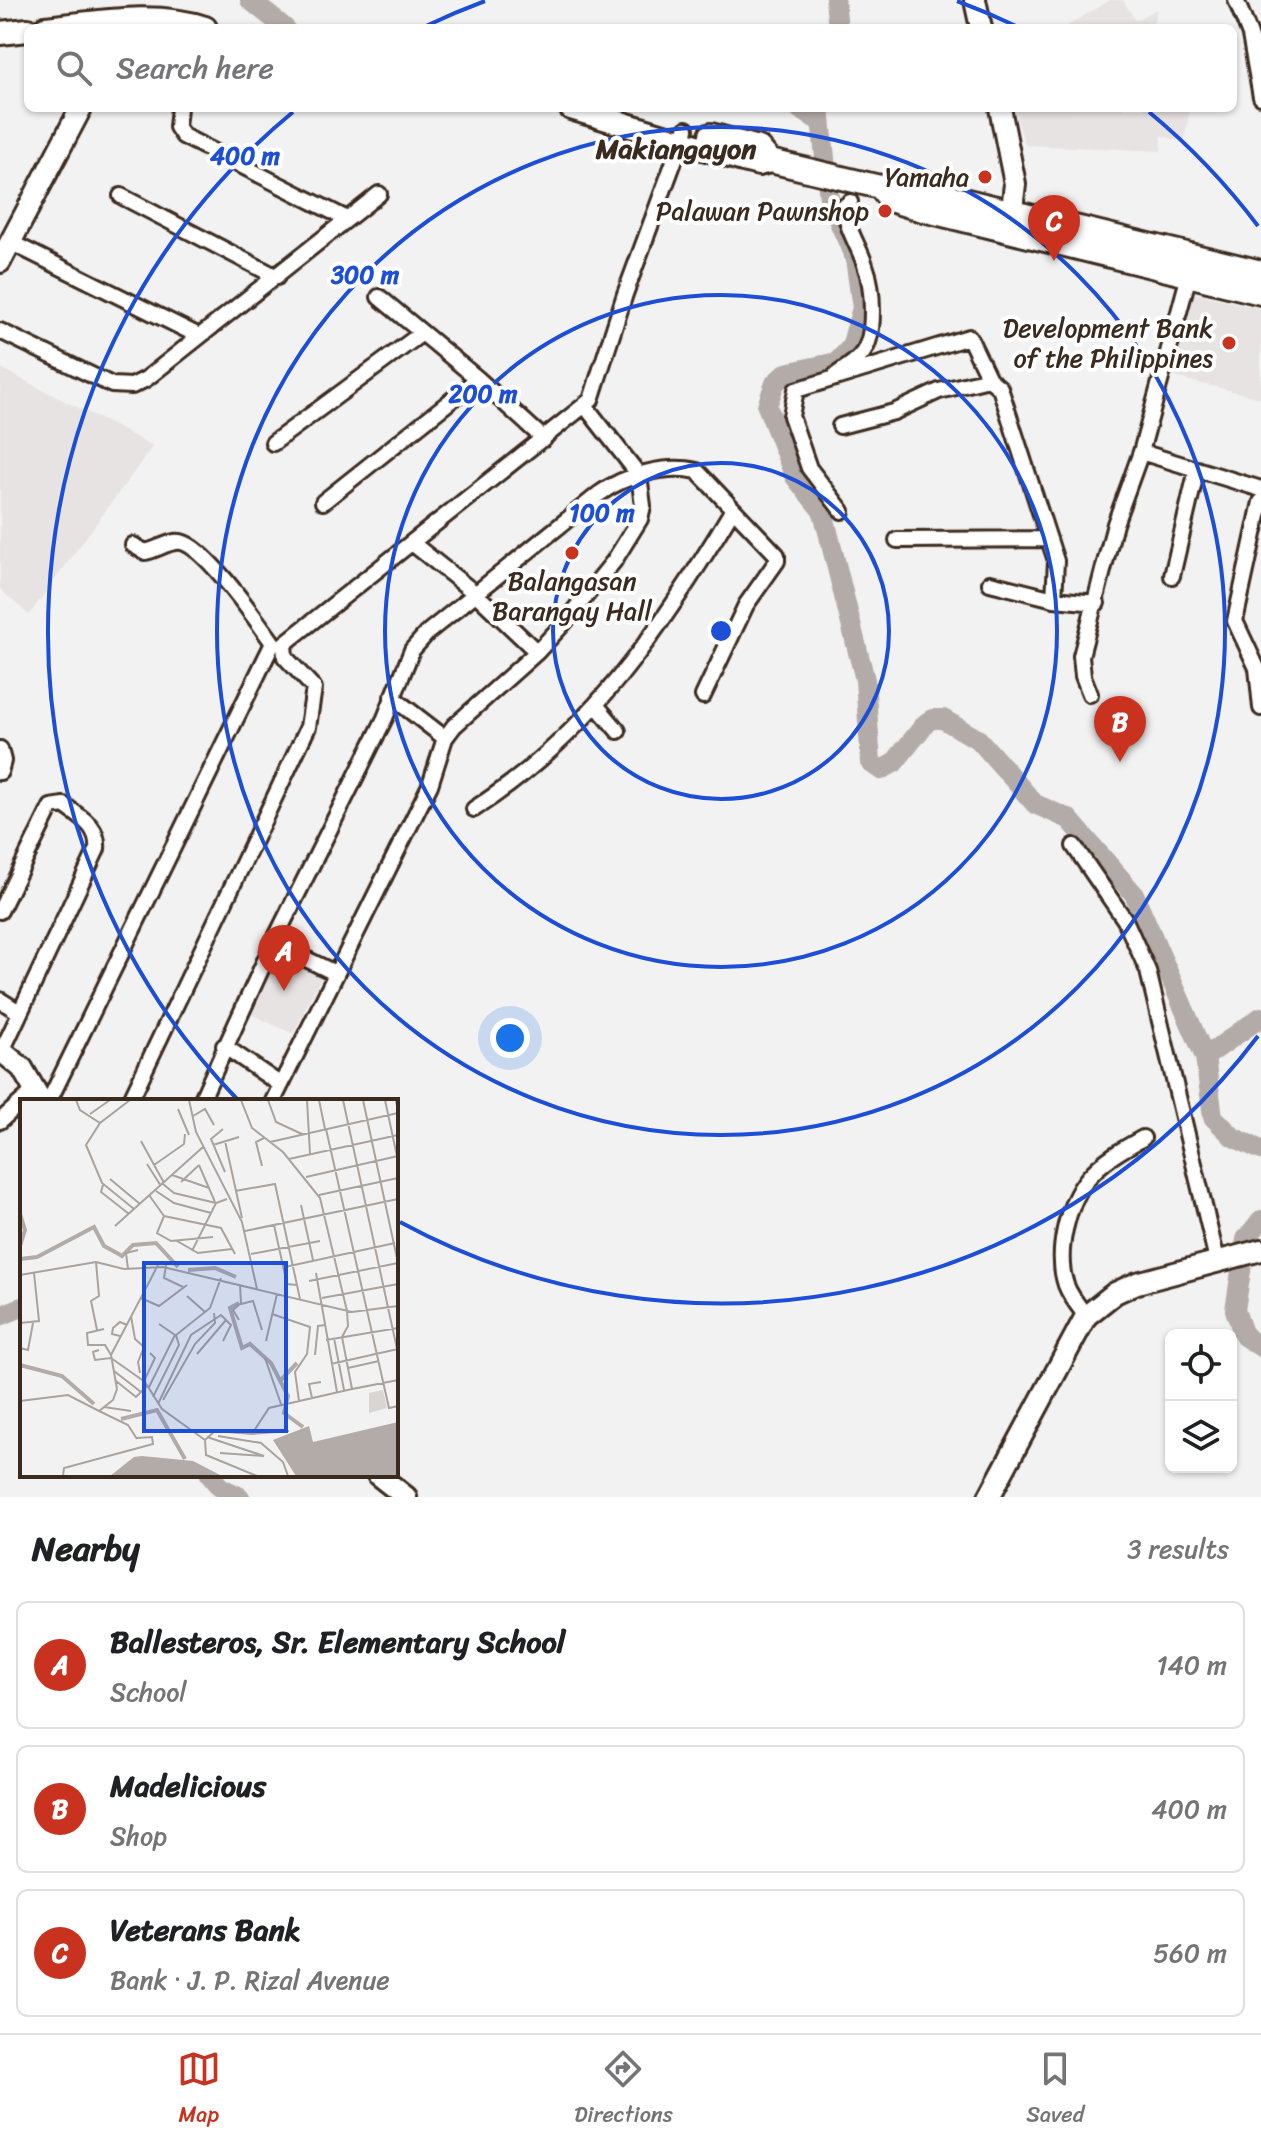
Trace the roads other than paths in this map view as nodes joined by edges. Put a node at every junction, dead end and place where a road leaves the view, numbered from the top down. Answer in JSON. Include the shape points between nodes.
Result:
{"nodes":[{"id":1,"x":975,"y":0,"type":"edge"},
{"id":2,"x":1236,"y":0,"type":"edge"},
{"id":3,"x":980,"y":24,"type":"edge"},
{"id":4,"x":24,"y":30,"type":"edge"},
{"id":5,"x":0,"y":33,"type":"edge"},
{"id":6,"x":1256,"y":34,"type":"edge"},
{"id":7,"x":24,"y":43,"type":"edge"},
{"id":8,"x":0,"y":45,"type":"edge"},
{"id":9,"x":1261,"y":97,"type":"edge"},
{"id":10,"x":79,"y":112,"type":"edge"},
{"id":11,"x":179,"y":112,"type":"edge"},
{"id":12,"x":587,"y":112,"type":"edge"},
{"id":13,"x":629,"y":112,"type":"edge"},
{"id":14,"x":1001,"y":112,"type":"edge"},
{"id":15,"x":685,"y":136,"type":"junction"},
{"id":16,"x":851,"y":191,"type":"junction"},
{"id":17,"x":379,"y":194,"type":"dead end"},
{"id":18,"x":121,"y":196,"type":"dead end"},
{"id":19,"x":347,"y":219,"type":"junction"},
{"id":20,"x":1011,"y":221,"type":"junction"},
{"id":21,"x":10,"y":242,"type":"junction"},
{"id":22,"x":0,"y":262,"type":"edge"},
{"id":23,"x":1261,"y":272,"type":"edge"},
{"id":24,"x":1189,"y":275,"type":"junction"},
{"id":25,"x":277,"y":277,"type":"junction"},
{"id":26,"x":1261,"y":293,"type":"edge"},
{"id":27,"x":379,"y":297,"type":"dead end"},
{"id":28,"x":0,"y":331,"type":"edge"},
{"id":29,"x":422,"y":333,"type":"junction"},
{"id":30,"x":199,"y":336,"type":"junction"},
{"id":31,"x":478,"y":379,"type":"junction"},
{"id":32,"x":989,"y":379,"type":"junction"},
{"id":33,"x":830,"y":380,"type":"junction"},
{"id":34,"x":586,"y":407,"type":"junction"},
{"id":35,"x":840,"y":426,"type":"dead end"},
{"id":36,"x":544,"y":439,"type":"junction"},
{"id":37,"x":273,"y":443,"type":"dead end"},
{"id":38,"x":1141,"y":452,"type":"junction"},
{"id":39,"x":1197,"y":469,"type":"junction"},
{"id":40,"x":639,"y":475,"type":"junction"},
{"id":41,"x":1261,"y":489,"type":"edge"},
{"id":42,"x":323,"y":502,"type":"dead end"},
{"id":43,"x":1261,"y":502,"type":"edge"},
{"id":44,"x":733,"y":509,"type":"junction"},
{"id":45,"x":842,"y":511,"type":"dead end"},
{"id":46,"x":1047,"y":539,"type":"junction"},
{"id":47,"x":897,"y":540,"type":"dead end"},
{"id":48,"x":412,"y":543,"type":"junction"},
{"id":49,"x":133,"y":545,"type":"dead end"},
{"id":50,"x":1172,"y":576,"type":"dead end"},
{"id":51,"x":990,"y":583,"type":"dead end"},
{"id":52,"x":476,"y":594,"type":"junction"},
{"id":53,"x":1054,"y":599,"type":"junction"},
{"id":54,"x":1097,"y":603,"type":"junction"},
{"id":55,"x":279,"y":643,"type":"junction"},
{"id":56,"x":537,"y":652,"type":"junction"},
{"id":57,"x":1090,"y":694,"type":"dead end"},
{"id":58,"x":703,"y":696,"type":"dead end"},
{"id":59,"x":392,"y":697,"type":"junction"},
{"id":60,"x":597,"y":706,"type":"junction"},
{"id":61,"x":1261,"y":708,"type":"edge"},
{"id":62,"x":618,"y":731,"type":"dead end"},
{"id":63,"x":445,"y":738,"type":"junction"},
{"id":64,"x":0,"y":749,"type":"edge"},
{"id":65,"x":0,"y":772,"type":"edge"},
{"id":66,"x":474,"y":809,"type":"dead end"},
{"id":67,"x":1074,"y":846,"type":"dead end"},
{"id":68,"x":0,"y":911,"type":"edge"},
{"id":69,"x":273,"y":943,"type":"junction"},
{"id":70,"x":335,"y":973,"type":"junction"},
{"id":71,"x":0,"y":1000,"type":"edge"},
{"id":72,"x":19,"y":1012,"type":"junction"},
{"id":73,"x":224,"y":1046,"type":"junction"},
{"id":74,"x":1,"y":1050,"type":"edge"},
{"id":75,"x":281,"y":1085,"type":"junction"},
{"id":76,"x":42,"y":1097,"type":"edge"},
{"id":77,"x":131,"y":1099,"type":"edge"},
{"id":78,"x":202,"y":1099,"type":"edge"},
{"id":79,"x":274,"y":1099,"type":"edge"},
{"id":80,"x":20,"y":1110,"type":"edge"},
{"id":81,"x":0,"y":1121,"type":"edge"},
{"id":82,"x":1143,"y":1138,"type":"dead end"},
{"id":83,"x":1261,"y":1250,"type":"edge"},
{"id":84,"x":1221,"y":1259,"type":"junction"},
{"id":85,"x":1086,"y":1316,"type":"junction"},
{"id":86,"x":381,"y":1477,"type":"edge"},
{"id":87,"x":406,"y":1497,"type":"edge"},
{"id":88,"x":989,"y":1497,"type":"edge"}],
"edges":[{"from":1,"to":3,"type":"street"},
{"from":2,"to":6,"type":"street"},
{"from":4,"to":5,"type":"main road"},
{"from":6,"to":9,"type":"street"},
{"from":7,"to":8,"type":"main road"},
{"from":10,"to":21,"type":"street"},
{"from":11,"to":19,"type":"street","via":[[177,127],[183,136]]},
{"from":12,"to":15,"type":"main road"},
{"from":13,"to":15,"type":"main road"},
{"from":14,"to":20,"type":"street","via":[[1012,159]]},
{"from":15,"to":16,"type":"main road","via":[[759,148],[770,161]]},
{"from":15,"to":34,"type":"street","via":[[625,294],[597,389]]},
{"from":16,"to":20,"type":"main road","via":[[897,184]]},
{"from":16,"to":33,"type":"street","via":[[845,217],[873,295],[870,325],[863,354]]},
{"from":17,"to":19,"type":"street"},
{"from":18,"to":25,"type":"street"},
{"from":19,"to":25,"type":"street"},
{"from":20,"to":23,"type":"main road"},
{"from":20,"to":24,"type":"main road"},
{"from":21,"to":22,"type":"street"},
{"from":21,"to":30,"type":"street"},
{"from":24,"to":26,"type":"main road"},
{"from":24,"to":38,"type":"street"},
{"from":25,"to":30,"type":"street"},
{"from":27,"to":29,"type":"street"},
{"from":28,"to":30,"type":"street","via":[[124,387],[146,379]]},
{"from":29,"to":31,"type":"street"},
{"from":29,"to":37,"type":"street"},
{"from":31,"to":36,"type":"street"},
{"from":31,"to":42,"type":"street"},
{"from":32,"to":33,"type":"street","via":[[968,337]]},
{"from":32,"to":35,"type":"street"},
{"from":32,"to":46,"type":"street","via":[[1000,388]]},
{"from":33,"to":45,"type":"street","via":[[796,390],[791,416],[809,468]]},
{"from":34,"to":36,"type":"street"},
{"from":34,"to":40,"type":"street"},
{"from":36,"to":48,"type":"street"},
{"from":38,"to":39,"type":"street"},
{"from":38,"to":54,"type":"street","via":[[1115,524]]},
{"from":39,"to":41,"type":"street"},
{"from":39,"to":50,"type":"street"},
{"from":40,"to":44,"type":"street","via":[[697,471]]},
{"from":40,"to":52,"type":"street","via":[[603,491]]},
{"from":40,"to":56,"type":"street","via":[[643,506],[634,532]]},
{"from":43,"to":61,"type":"street","via":[[1235,624],[1257,668]]},
{"from":44,"to":58,"type":"street","via":[[778,558],[746,605]]},
{"from":44,"to":60,"type":"street","via":[[669,612]]},
{"from":46,"to":47,"type":"street"},
{"from":46,"to":53,"type":"street","via":[[1056,561]]},
{"from":48,"to":52,"type":"street"},
{"from":48,"to":55,"type":"street"},
{"from":49,"to":55,"type":"street","via":[[145,552],[178,542],[190,546]]},
{"from":51,"to":53,"type":"street"},
{"from":52,"to":56,"type":"street"},
{"from":52,"to":59,"type":"street","via":[[417,643]]},
{"from":53,"to":54,"type":"street"},
{"from":54,"to":57,"type":"street","via":[[1081,656]]},
{"from":55,"to":76,"type":"street"},
{"from":55,"to":77,"type":"street","via":[[314,688],[308,727]]},
{"from":56,"to":63,"type":"street"},
{"from":59,"to":63,"type":"street"},
{"from":59,"to":69,"type":"street"},
{"from":60,"to":62,"type":"street"},
{"from":60,"to":66,"type":"street","via":[[523,776]]},
{"from":63,"to":70,"type":"street","via":[[430,785]]},
{"from":64,"to":65,"type":"street"},
{"from":67,"to":84,"type":"street","via":[[1098,876],[1144,959]]},
{"from":68,"to":72,"type":"street","via":[[51,807],[64,805],[97,833],[97,849]]},
{"from":69,"to":70,"type":"street"},
{"from":69,"to":73,"type":"street"},
{"from":70,"to":75,"type":"street"},
{"from":71,"to":72,"type":"street"},
{"from":72,"to":74,"type":"street"},
{"from":73,"to":75,"type":"street"},
{"from":73,"to":78,"type":"street"},
{"from":74,"to":76,"type":"street"},
{"from":75,"to":79,"type":"street"},
{"from":80,"to":81,"type":"street"},
{"from":82,"to":85,"type":"street","via":[[1116,1153],[1088,1179],[1073,1205],[1062,1269],[1067,1289]]},
{"from":83,"to":84,"type":"street"},
{"from":84,"to":85,"type":"street","via":[[1137,1283]]},
{"from":85,"to":88,"type":"street"},
{"from":86,"to":87,"type":"street"}]}
